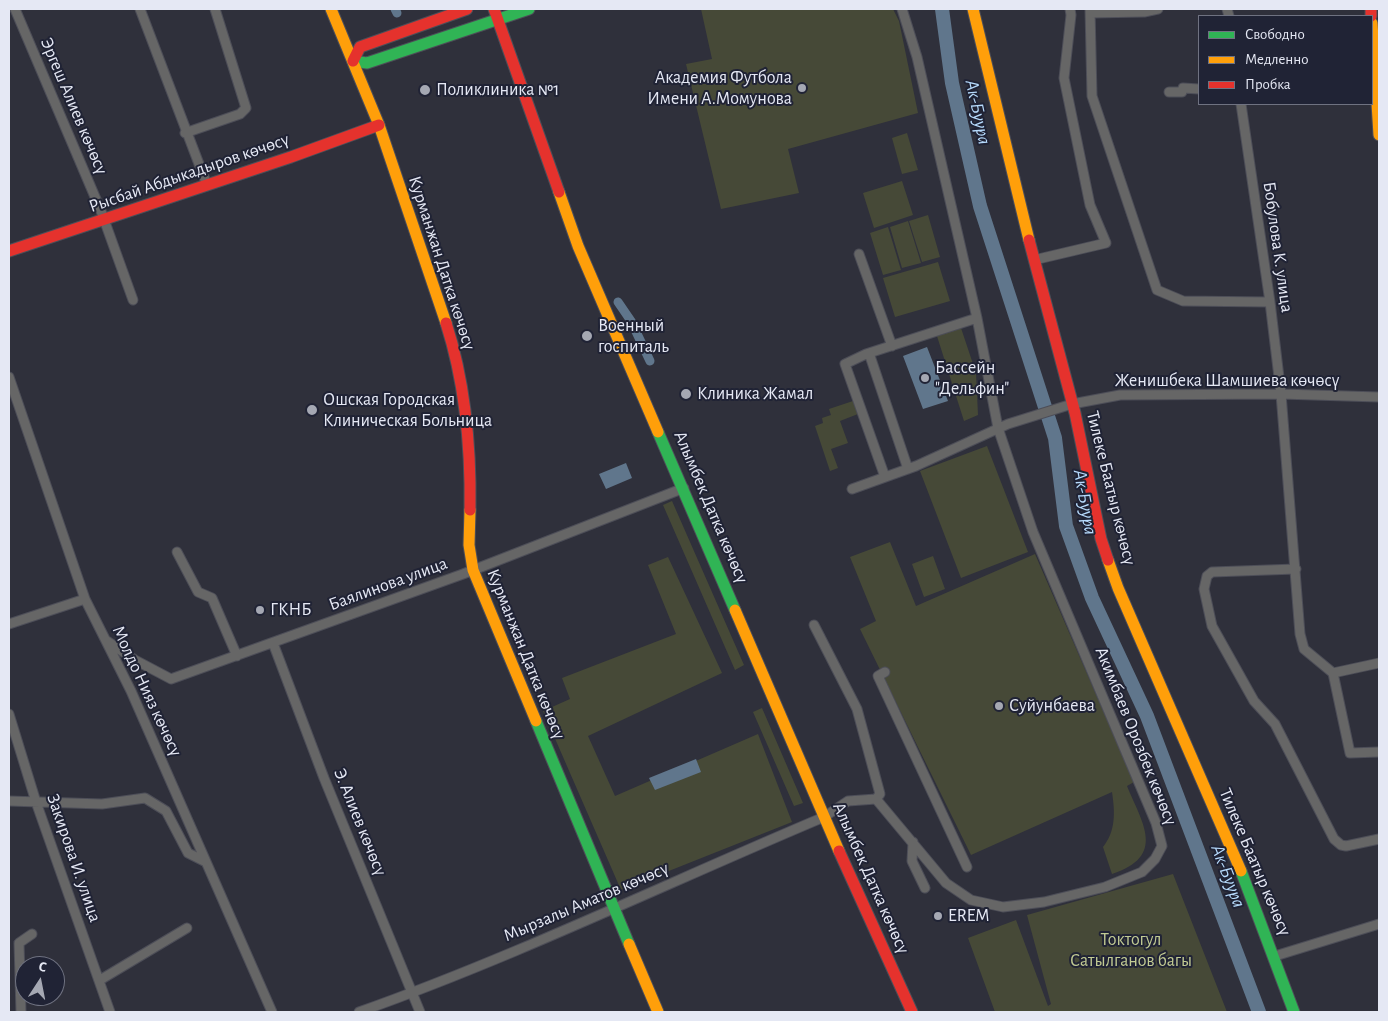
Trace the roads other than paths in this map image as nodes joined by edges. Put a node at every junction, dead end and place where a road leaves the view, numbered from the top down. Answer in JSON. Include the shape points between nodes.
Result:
{"nodes":[{"id":1,"x":16,"y":9,"type":"edge"},
{"id":2,"x":140,"y":9,"type":"edge"},
{"id":3,"x":215,"y":9,"type":"edge"},
{"id":4,"x":331,"y":9,"type":"edge"},
{"id":5,"x":467,"y":9,"type":"edge"},
{"id":6,"x":529,"y":9,"type":"edge"},
{"id":7,"x":902,"y":9,"type":"edge"},
{"id":8,"x":973,"y":9,"type":"edge"},
{"id":9,"x":1070,"y":9,"type":"edge"},
{"id":10,"x":1158,"y":9,"type":"edge"},
{"id":11,"x":1090,"y":11,"type":"edge"},
{"id":12,"x":496,"y":14,"type":"edge"},
{"id":13,"x":1373,"y":39,"type":"edge"},
{"id":14,"x":353,"y":62,"type":"junction"},
{"id":15,"x":1198,"y":89,"type":"edge"},
{"id":16,"x":1169,"y":92,"type":"dead end"},
{"id":17,"x":1241,"y":105,"type":"edge"},
{"id":18,"x":378,"y":125,"type":"junction"},
{"id":19,"x":185,"y":133,"type":"junction"},
{"id":20,"x":1379,"y":136,"type":"edge"},
{"id":21,"x":206,"y":185,"type":"junction"},
{"id":22,"x":104,"y":220,"type":"junction"},
{"id":23,"x":9,"y":251,"type":"edge"},
{"id":24,"x":859,"y":254,"type":"dead end"},
{"id":25,"x":1034,"y":260,"type":"junction"},
{"id":26,"x":133,"y":300,"type":"dead end"},
{"id":27,"x":1270,"y":302,"type":"junction"},
{"id":28,"x":977,"y":318,"type":"junction"},
{"id":29,"x":892,"y":346,"type":"junction"},
{"id":30,"x":869,"y":353,"type":"junction"},
{"id":31,"x":9,"y":377,"type":"edge"},
{"id":32,"x":1281,"y":394,"type":"junction"},
{"id":33,"x":1379,"y":397,"type":"edge"},
{"id":34,"x":1072,"y":404,"type":"junction"},
{"id":35,"x":998,"y":428,"type":"junction"},
{"id":36,"x":908,"y":469,"type":"junction"},
{"id":37,"x":885,"y":477,"type":"junction"},
{"id":38,"x":684,"y":488,"type":"junction"},
{"id":39,"x":852,"y":489,"type":"dead end"},
{"id":40,"x":177,"y":552,"type":"dead end"},
{"id":41,"x":1296,"y":569,"type":"junction"},
{"id":42,"x":473,"y":570,"type":"junction"},
{"id":43,"x":85,"y":599,"type":"junction"},
{"id":44,"x":9,"y":624,"type":"edge"},
{"id":45,"x":814,"y":625,"type":"dead end"},
{"id":46,"x":106,"y":641,"type":"junction"},
{"id":47,"x":273,"y":643,"type":"junction"},
{"id":48,"x":238,"y":656,"type":"junction"},
{"id":49,"x":1379,"y":664,"type":"edge"},
{"id":50,"x":885,"y":672,"type":"dead end"},
{"id":51,"x":1333,"y":673,"type":"junction"},
{"id":52,"x":9,"y":714,"type":"edge"},
{"id":53,"x":1379,"y":752,"type":"edge"},
{"id":54,"x":876,"y":799,"type":"junction"},
{"id":55,"x":9,"y":801,"type":"edge"},
{"id":56,"x":36,"y":802,"type":"junction"},
{"id":57,"x":824,"y":817,"type":"junction"},
{"id":58,"x":1379,"y":839,"type":"edge"},
{"id":59,"x":912,"y":842,"type":"junction"},
{"id":60,"x":204,"y":861,"type":"junction"},
{"id":61,"x":967,"y":866,"type":"dead end"},
{"id":62,"x":925,"y":888,"type":"dead end"},
{"id":63,"x":613,"y":908,"type":"junction"},
{"id":64,"x":1379,"y":924,"type":"edge"},
{"id":65,"x":187,"y":928,"type":"dead end"},
{"id":66,"x":32,"y":934,"type":"dead end"},
{"id":67,"x":9,"y":943,"type":"edge"},
{"id":68,"x":19,"y":943,"type":"junction"},
{"id":69,"x":1275,"y":956,"type":"junction"},
{"id":70,"x":100,"y":980,"type":"junction"},
{"id":71,"x":412,"y":993,"type":"junction"},
{"id":72,"x":20,"y":1012,"type":"edge"},
{"id":73,"x":110,"y":1012,"type":"edge"},
{"id":74,"x":272,"y":1012,"type":"edge"},
{"id":75,"x":359,"y":1012,"type":"edge"},
{"id":76,"x":420,"y":1012,"type":"edge"},
{"id":77,"x":658,"y":1012,"type":"edge"},
{"id":78,"x":912,"y":1012,"type":"edge"},
{"id":79,"x":1294,"y":1012,"type":"edge"}],
"edges":[{"from":1,"to":22,"type":"street","name":"Эргеш Алиев көчөсү"},
{"from":2,"to":19,"type":"street"},
{"from":3,"to":19,"type":"street","via":[[246,108],[240,114]]},
{"from":4,"to":14,"type":"main road","name":"Курманжан Датка көчөсү"},
{"from":5,"to":14,"type":"main road","via":[[360,47]]},
{"from":6,"to":12,"type":"main road"},
{"from":7,"to":28,"type":"street","via":[[917,57]]},
{"from":8,"to":25,"type":"main road","name":"Тилеке Баатыр көчөсү"},
{"from":9,"to":25,"type":"street","via":[[1064,78],[1090,205],[1106,243]]},
{"from":10,"to":11,"type":"street","via":[[1144,12]]},
{"from":11,"to":27,"type":"street","via":[[1092,96],[1157,290],[1183,301]]},
{"from":12,"to":14,"type":"main road","via":[[367,63]]},
{"from":12,"to":38,"type":"main road","name":"Алымбек Датка көчөсү","via":[[578,246]]},
{"from":13,"to":20,"type":"main road"},
{"from":14,"to":18,"type":"main road","name":"Курманжан Датка көчөсү"},
{"from":15,"to":16,"type":"street","via":[[1183,88],[1182,92]]},
{"from":17,"to":27,"type":"street","name":"Бобулова К. улица"},
{"from":18,"to":21,"type":"main road","name":"Рысбай Абдыкадыров көчөсү"},
{"from":18,"to":42,"type":"main road","name":"Курманжан Датка көчөсү","via":[[453,345],[466,424]]},
{"from":19,"to":21,"type":"street"},
{"from":21,"to":22,"type":"main road","name":"Рысбай Абдыкадыров көчөсү"},
{"from":22,"to":23,"type":"main road","name":"Рысбай Абдыкадыров көчөсү"},
{"from":22,"to":26,"type":"street","name":"Эргеш Алиев көчөсү"},
{"from":24,"to":29,"type":"street"},
{"from":25,"to":34,"type":"main road","name":"Тилеке Баатыр көчөсү"},
{"from":27,"to":32,"type":"street","name":"Бобулова К. улица"},
{"from":28,"to":29,"type":"street"},
{"from":28,"to":35,"type":"street"},
{"from":29,"to":30,"type":"street"},
{"from":30,"to":36,"type":"street"},
{"from":30,"to":37,"type":"street","via":[[846,364]]},
{"from":31,"to":43,"type":"street","name":"Молдо Нияз көчөсү"},
{"from":32,"to":33,"type":"street","name":"Женишбека Шамшиева көчөсү"},
{"from":32,"to":34,"type":"street","name":"Женишбека Шамшиева көчөсү","via":[[1120,395]]},
{"from":32,"to":41,"type":"street","name":"Бобулова К. улица"},
{"from":34,"to":35,"type":"street","name":"Женишбека Шамшиева көчөсү"},
{"from":34,"to":69,"type":"main road","name":"Тилеке Баатыр көчөсү","via":[[1101,539],[1118,588]]},
{"from":35,"to":36,"type":"street","name":"Женишбека Шамшиева көчөсү"},
{"from":35,"to":59,"type":"street","name":"Акимбаев Орозбек көчөсү","via":[[1033,532],[1156,823],[1162,846],[1142,872],[1105,887],[1044,902],[1003,907],[971,900],[955,890]]},
{"from":36,"to":37,"type":"street","name":"Женишбека Шамшиева көчөсү"},
{"from":37,"to":39,"type":"street","name":"Женишбека Шамшиева көчөсү"},
{"from":38,"to":42,"type":"street","name":"Баялинова улица"},
{"from":38,"to":57,"type":"main road","name":"Алымбек Датка көчөсү"},
{"from":40,"to":48,"type":"street","via":[[198,592],[212,598]]},
{"from":41,"to":51,"type":"street","name":"Бобулова К. улица","via":[[1302,645]]},
{"from":41,"to":58,"type":"street","via":[[1212,572],[1207,576],[1204,589],[1212,626],[1254,701],[1275,724],[1334,839],[1346,846]]},
{"from":42,"to":47,"type":"street","name":"Баялинова улица"},
{"from":42,"to":63,"type":"main road","name":"Курманжан Датка көчөсү"},
{"from":43,"to":44,"type":"street"},
{"from":43,"to":46,"type":"street","name":"Молдо Нияз көчөсү"},
{"from":45,"to":54,"type":"street","via":[[857,709],[880,794]]},
{"from":46,"to":48,"type":"street","name":"Баялинова улица","via":[[171,679]]},
{"from":46,"to":60,"type":"street","name":"Молдо Нияз көчөсү"},
{"from":47,"to":48,"type":"street","name":"Баялинова улица"},
{"from":47,"to":71,"type":"street","name":"Э. Алиев көчөсү"},
{"from":49,"to":51,"type":"street"},
{"from":50,"to":61,"type":"street","via":[[878,676]]},
{"from":51,"to":53,"type":"street","via":[[1350,753]]},
{"from":52,"to":56,"type":"street","name":"Закирова И. улица"},
{"from":54,"to":57,"type":"street","via":[[848,802]]},
{"from":54,"to":59,"type":"street","name":"Акимбаев Орозбек көчөсү"},
{"from":55,"to":56,"type":"street"},
{"from":56,"to":60,"type":"street","via":[[102,804],[145,798],[166,811],[188,853]]},
{"from":56,"to":70,"type":"street","name":"Закирова И. улица"},
{"from":57,"to":63,"type":"street","name":"Мырзалы Аматов көчөсү"},
{"from":57,"to":78,"type":"main road","name":"Алымбек Датка көчөсү"},
{"from":59,"to":62,"type":"street","via":[[912,861]]},
{"from":60,"to":74,"type":"street","name":"Молдо Нияз көчөсү"},
{"from":63,"to":71,"type":"street","name":"Мырзалы Аматов көчөсү"},
{"from":63,"to":77,"type":"main road","name":"Курманжан Датка көчөсү"},
{"from":64,"to":69,"type":"street"},
{"from":65,"to":70,"type":"street"},
{"from":66,"to":68,"type":"street"},
{"from":67,"to":68,"type":"street"},
{"from":68,"to":72,"type":"street"},
{"from":69,"to":79,"type":"main road","name":"Тилеке Баатыр көчөсү"},
{"from":70,"to":73,"type":"street","name":"Закирова И. улица"},
{"from":71,"to":75,"type":"street","name":"Мырзалы Аматов көчөсү"},
{"from":71,"to":76,"type":"street","name":"Э. Алиев көчөсү"}]}
